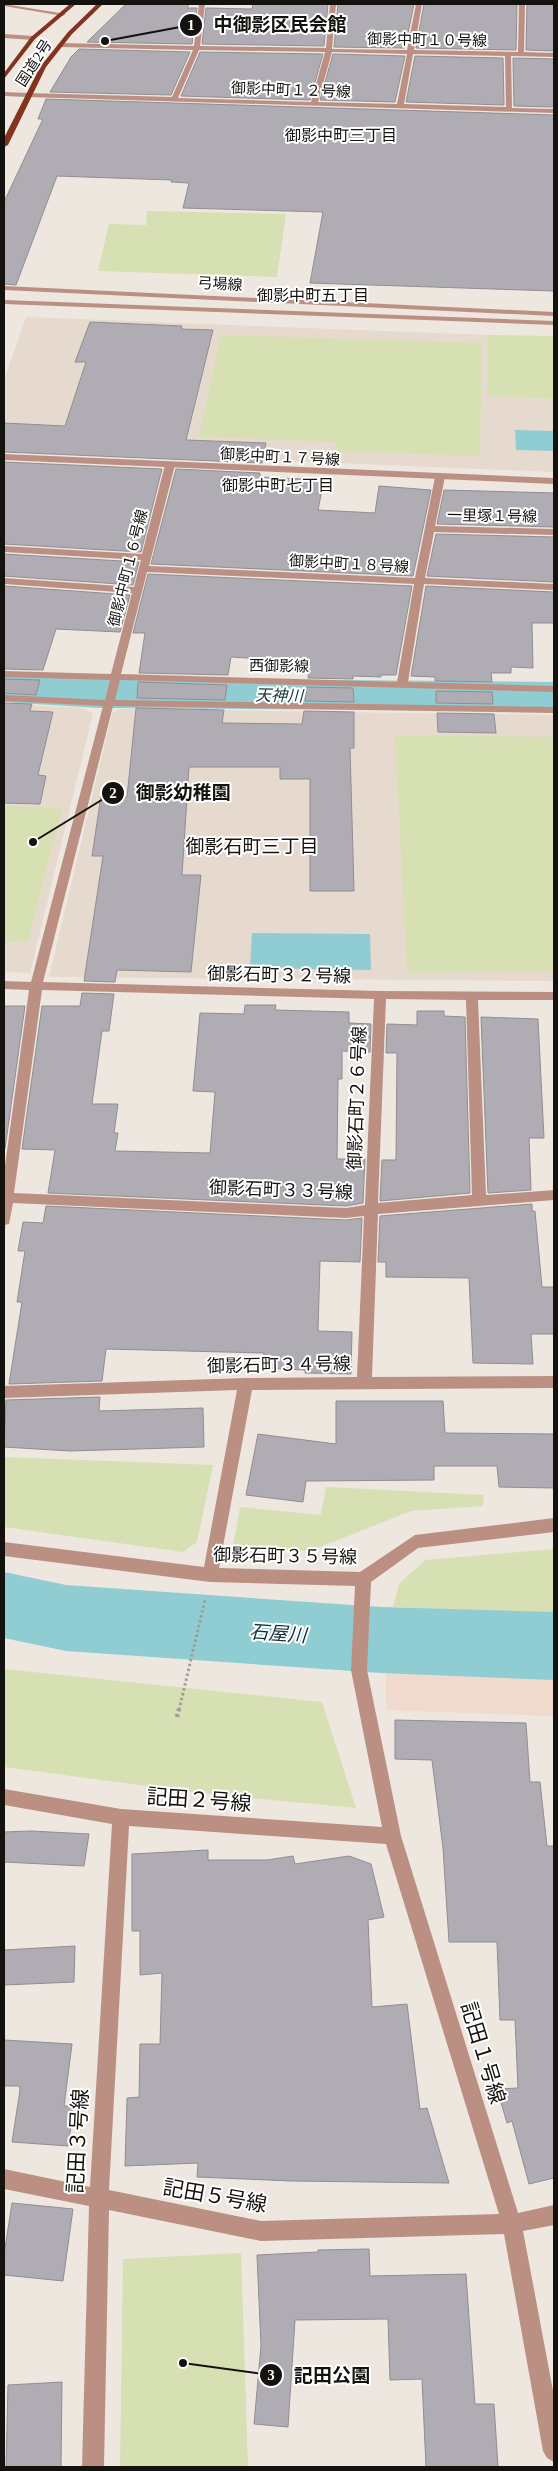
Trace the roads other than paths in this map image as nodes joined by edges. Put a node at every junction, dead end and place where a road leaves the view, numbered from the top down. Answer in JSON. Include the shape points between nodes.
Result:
{"nodes":[{"id":1,"x":4,"y":4,"type":"edge"},
{"id":2,"x":73,"y":4,"type":"edge"},
{"id":3,"x":100,"y":4,"type":"edge"},
{"id":4,"x":202,"y":4,"type":"edge"},
{"id":5,"x":333,"y":4,"type":"edge"},
{"id":6,"x":419,"y":4,"type":"edge"},
{"id":7,"x":522,"y":4,"type":"edge"},
{"id":8,"x":63,"y":14,"type":"junction"},
{"id":9,"x":4,"y":36,"type":"edge"},
{"id":10,"x":33,"y":38,"type":"junction"},
{"id":11,"x":60,"y":45,"type":"junction"},
{"id":12,"x":197,"y":48,"type":"junction"},
{"id":13,"x":330,"y":51,"type":"junction"},
{"id":14,"x":408,"y":52,"type":"junction"},
{"id":15,"x":508,"y":54,"type":"junction"},
{"id":16,"x":521,"y":54,"type":"junction"},
{"id":17,"x":554,"y":55,"type":"edge"},
{"id":18,"x":4,"y":78,"type":"edge"},
{"id":19,"x":4,"y":94,"type":"edge"},
{"id":20,"x":28,"y":95,"type":"junction"},
{"id":21,"x":174,"y":100,"type":"junction"},
{"id":22,"x":314,"y":104,"type":"junction"},
{"id":23,"x":400,"y":107,"type":"junction"},
{"id":24,"x":509,"y":109,"type":"junction"},
{"id":25,"x":554,"y":111,"type":"edge"},
{"id":26,"x":4,"y":145,"type":"edge"},
{"id":27,"x":4,"y":288,"type":"edge"},
{"id":28,"x":4,"y":302,"type":"edge"},
{"id":29,"x":554,"y":314,"type":"edge"},
{"id":30,"x":554,"y":323,"type":"edge"},
{"id":31,"x":4,"y":457,"type":"edge"},
{"id":32,"x":170,"y":465,"type":"junction"},
{"id":33,"x":440,"y":477,"type":"junction"},
{"id":34,"x":554,"y":481,"type":"edge"},
{"id":35,"x":428,"y":529,"type":"junction"},
{"id":36,"x":554,"y":532,"type":"edge"},
{"id":37,"x":4,"y":548,"type":"edge"},
{"id":38,"x":146,"y":557,"type":"junction"},
{"id":39,"x":142,"y":569,"type":"junction"},
{"id":40,"x":4,"y":581,"type":"edge"},
{"id":41,"x":418,"y":582,"type":"junction"},
{"id":42,"x":554,"y":587,"type":"edge"},
{"id":43,"x":137,"y":590,"type":"junction"},
{"id":44,"x":4,"y":674,"type":"edge"},
{"id":45,"x":402,"y":684,"type":"junction"},
{"id":46,"x":554,"y":688,"type":"edge"},
{"id":47,"x":111,"y":691,"type":"junction"},
{"id":48,"x":4,"y":698,"type":"edge"},
{"id":49,"x":554,"y":710,"type":"edge"},
{"id":50,"x":4,"y":986,"type":"edge"},
{"id":51,"x":36,"y":987,"type":"junction"},
{"id":52,"x":380,"y":995,"type":"junction"},
{"id":53,"x":472,"y":995,"type":"junction"},
{"id":54,"x":554,"y":996,"type":"edge"},
{"id":55,"x":554,"y":1195,"type":"edge"},
{"id":56,"x":6,"y":1198,"type":"junction"},
{"id":57,"x":479,"y":1202,"type":"junction"},
{"id":58,"x":372,"y":1211,"type":"junction"},
{"id":59,"x":4,"y":1220,"type":"edge"},
{"id":60,"x":364,"y":1382,"type":"junction"},
{"id":61,"x":554,"y":1382,"type":"edge"},
{"id":62,"x":246,"y":1384,"type":"junction"},
{"id":63,"x":4,"y":1392,"type":"edge"},
{"id":64,"x":554,"y":1525,"type":"edge"},
{"id":65,"x":4,"y":1549,"type":"edge"},
{"id":66,"x":210,"y":1575,"type":"junction"},
{"id":67,"x":363,"y":1579,"type":"junction"},
{"id":68,"x":4,"y":1797,"type":"edge"},
{"id":69,"x":121,"y":1817,"type":"junction"},
{"id":70,"x":392,"y":1836,"type":"junction"},
{"id":71,"x":4,"y":2179,"type":"edge"},
{"id":72,"x":99,"y":2200,"type":"junction"},
{"id":73,"x":554,"y":2215,"type":"edge"},
{"id":74,"x":512,"y":2224,"type":"junction"},
{"id":75,"x":554,"y":2451,"type":"edge"},
{"id":76,"x":92,"y":2467,"type":"edge"}],
"edges":[{"from":1,"to":8,"type":"street"},
{"from":2,"to":8,"type":"highway","name":"国道2号"},
{"from":3,"to":11,"type":"highway","name":"国道2号"},
{"from":4,"to":12,"type":"street"},
{"from":5,"to":13,"type":"street"},
{"from":6,"to":14,"type":"street"},
{"from":7,"to":16,"type":"street"},
{"from":8,"to":10,"type":"highway","name":"国道2号"},
{"from":9,"to":10,"type":"street"},
{"from":10,"to":18,"type":"highway","name":"国道2号"},
{"from":11,"to":12,"type":"street","name":"御影中町１０号線"},
{"from":11,"to":20,"type":"highway","name":"国道2号"},
{"from":12,"to":13,"type":"street","name":"御影中町１０号線"},
{"from":12,"to":21,"type":"street"},
{"from":13,"to":14,"type":"street","name":"御影中町１０号線"},
{"from":13,"to":22,"type":"street"},
{"from":14,"to":15,"type":"street","name":"御影中町１０号線"},
{"from":14,"to":23,"type":"street"},
{"from":15,"to":16,"type":"street","name":"御影中町１０号線"},
{"from":15,"to":24,"type":"street"},
{"from":16,"to":17,"type":"street","name":"御影中町１０号線"},
{"from":19,"to":20,"type":"street","name":"御影中町１２号線"},
{"from":20,"to":21,"type":"street","name":"御影中町１２号線"},
{"from":20,"to":26,"type":"highway","name":"国道2号"},
{"from":21,"to":22,"type":"street","name":"御影中町１２号線"},
{"from":22,"to":23,"type":"street","name":"御影中町１２号線"},
{"from":23,"to":24,"type":"street","name":"御影中町１２号線"},
{"from":24,"to":25,"type":"street","name":"御影中町１２号線"},
{"from":27,"to":29,"type":"street","name":"弓場線"},
{"from":28,"to":30,"type":"street","name":"弓場線"},
{"from":31,"to":32,"type":"street","name":"御影中町１７号線"},
{"from":32,"to":33,"type":"street","name":"御影中町１７号線"},
{"from":32,"to":38,"type":"street","name":"御影中町１６号線"},
{"from":33,"to":34,"type":"street","name":"御影中町１７号線"},
{"from":33,"to":35,"type":"street"},
{"from":35,"to":36,"type":"street","name":"一里塚１号線"},
{"from":35,"to":41,"type":"street"},
{"from":37,"to":38,"type":"street"},
{"from":38,"to":39,"type":"street","name":"御影中町１６号線"},
{"from":39,"to":41,"type":"street","name":"御影中町１８号線"},
{"from":39,"to":43,"type":"street","name":"御影中町１６号線"},
{"from":40,"to":43,"type":"street"},
{"from":41,"to":42,"type":"street","name":"御影中町１８号線"},
{"from":41,"to":45,"type":"street"},
{"from":43,"to":47,"type":"street","name":"御影中町１６号線"},
{"from":44,"to":47,"type":"street","name":"西御影線"},
{"from":45,"to":46,"type":"street","name":"西御影線"},
{"from":45,"to":47,"type":"street","name":"西御影線"},
{"from":47,"to":48,"type":"street","name":"西御影線"},
{"from":47,"to":49,"type":"street","name":"西御影線"},
{"from":47,"to":51,"type":"street","name":"御影中町１６号線"},
{"from":50,"to":51,"type":"street","name":"御影石町３２号線"},
{"from":51,"to":52,"type":"street","name":"御影石町３２号線"},
{"from":51,"to":56,"type":"street","name":"御影中町１６号線"},
{"from":52,"to":53,"type":"street","name":"御影石町３２号線"},
{"from":52,"to":58,"type":"street","name":"御影石町２６号線"},
{"from":53,"to":54,"type":"street","name":"御影石町３２号線"},
{"from":53,"to":57,"type":"street"},
{"from":55,"to":57,"type":"street","name":"御影石町３３号線"},
{"from":56,"to":58,"type":"street","name":"御影石町３３号線","via":[[346,1213]]},
{"from":56,"to":59,"type":"street","name":"御影中町１６号線"},
{"from":57,"to":58,"type":"street","name":"御影石町３３号線","via":[[404,1205]]},
{"from":58,"to":60,"type":"street","name":"御影石町２６号線"},
{"from":60,"to":61,"type":"street","name":"御影石町３４号線"},
{"from":60,"to":62,"type":"street","name":"御影石町３４号線"},
{"from":62,"to":63,"type":"street","name":"御影石町３４号線"},
{"from":62,"to":66,"type":"street"},
{"from":64,"to":67,"type":"street","name":"御影石町３５号線","via":[[415,1542]]},
{"from":65,"to":66,"type":"street","name":"御影石町３５号線"},
{"from":66,"to":67,"type":"street","name":"御影石町３５号線"},
{"from":67,"to":70,"type":"street","name":"記田１号線","via":[[359,1670]]},
{"from":68,"to":69,"type":"street","name":"記田２号線"},
{"from":69,"to":70,"type":"street","name":"記田２号線"},
{"from":69,"to":72,"type":"street","name":"記田３号線"},
{"from":70,"to":74,"type":"street","name":"記田１号線"},
{"from":71,"to":72,"type":"street","name":"記田５号線"},
{"from":72,"to":74,"type":"street","name":"記田５号線","via":[[261,2231]]},
{"from":72,"to":76,"type":"street","name":"記田３号線"},
{"from":73,"to":74,"type":"street","name":"記田５号線"},
{"from":74,"to":75,"type":"street","name":"記田１号線"}]}
